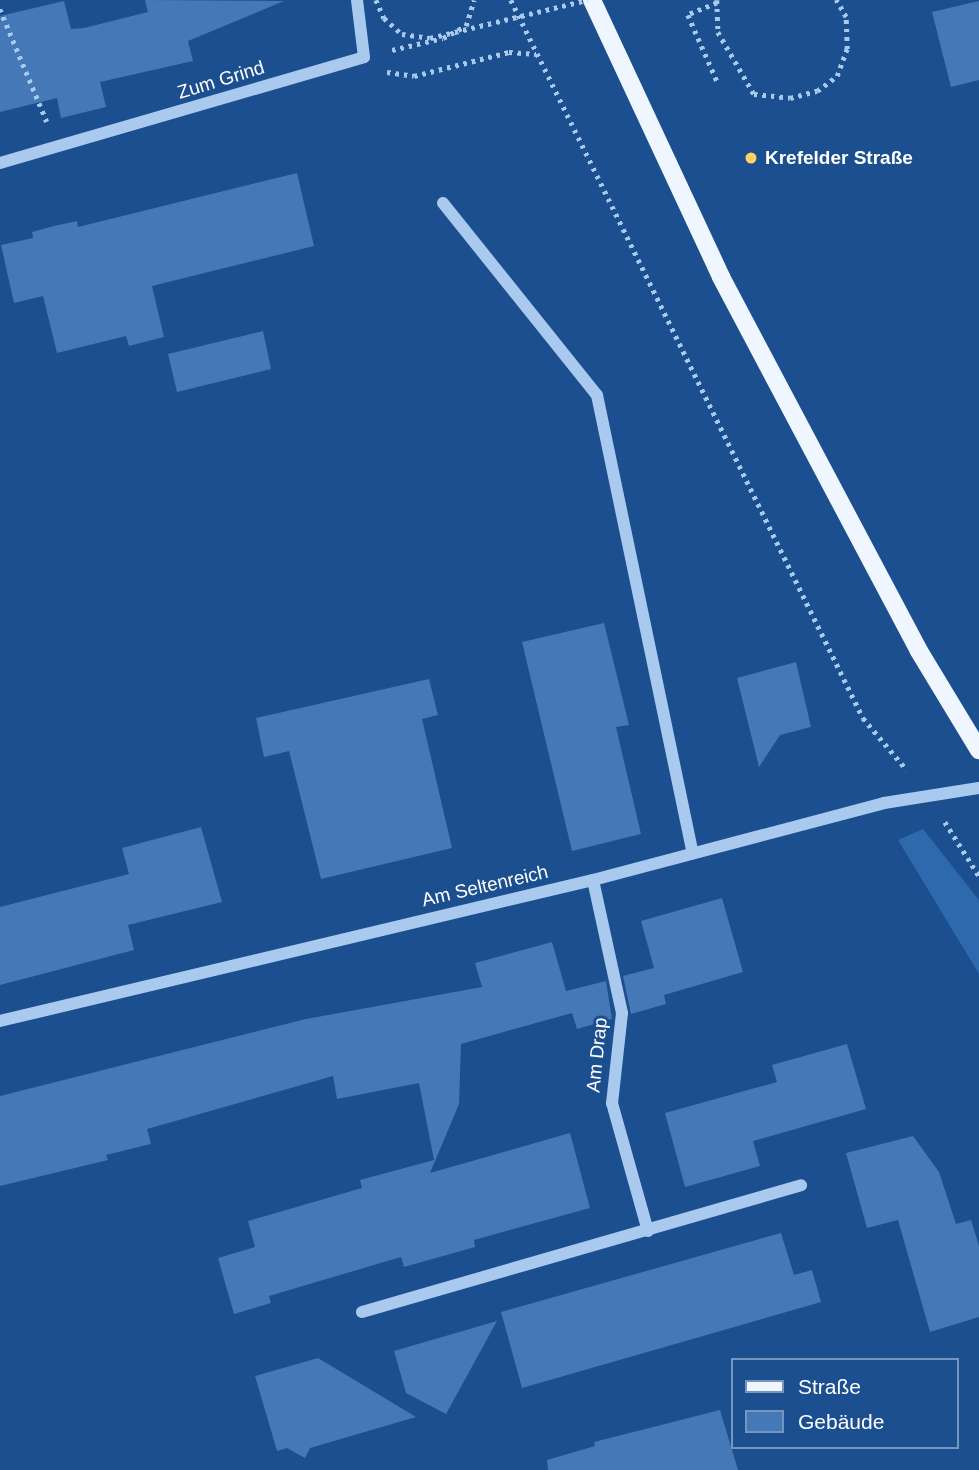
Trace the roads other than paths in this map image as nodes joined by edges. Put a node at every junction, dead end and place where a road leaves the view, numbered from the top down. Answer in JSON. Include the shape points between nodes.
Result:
{"nodes":[{"id":1,"x":357,"y":0,"type":"edge"},
{"id":2,"x":593,"y":0,"type":"edge"},
{"id":3,"x":0,"y":163,"type":"edge"},
{"id":4,"x":443,"y":203,"type":"dead end"},
{"id":5,"x":979,"y":750,"type":"edge"},
{"id":6,"x":979,"y":788,"type":"edge"},
{"id":7,"x":693,"y":853,"type":"junction"},
{"id":8,"x":593,"y":880,"type":"junction"},
{"id":9,"x":0,"y":1021,"type":"edge"},
{"id":10,"x":801,"y":1185,"type":"dead end"},
{"id":11,"x":648,"y":1231,"type":"junction"},
{"id":12,"x":362,"y":1312,"type":"dead end"}],
"edges":[{"from":1,"to":3,"type":"street","name":"Zum Grind","via":[[363,57]]},
{"from":2,"to":5,"type":"main road","via":[[721,277],[919,651]]},
{"from":4,"to":7,"type":"street","via":[[597,395]]},
{"from":6,"to":7,"type":"street","name":"Am Seltenreich","via":[[927,793]]},
{"from":7,"to":8,"type":"street","name":"Am Seltenreich"},
{"from":8,"to":9,"type":"street","name":"Am Seltenreich"},
{"from":8,"to":11,"type":"street","name":"Am Drap","via":[[622,1013],[612,1103]]},
{"from":10,"to":11,"type":"street"},
{"from":11,"to":12,"type":"street"}]}
